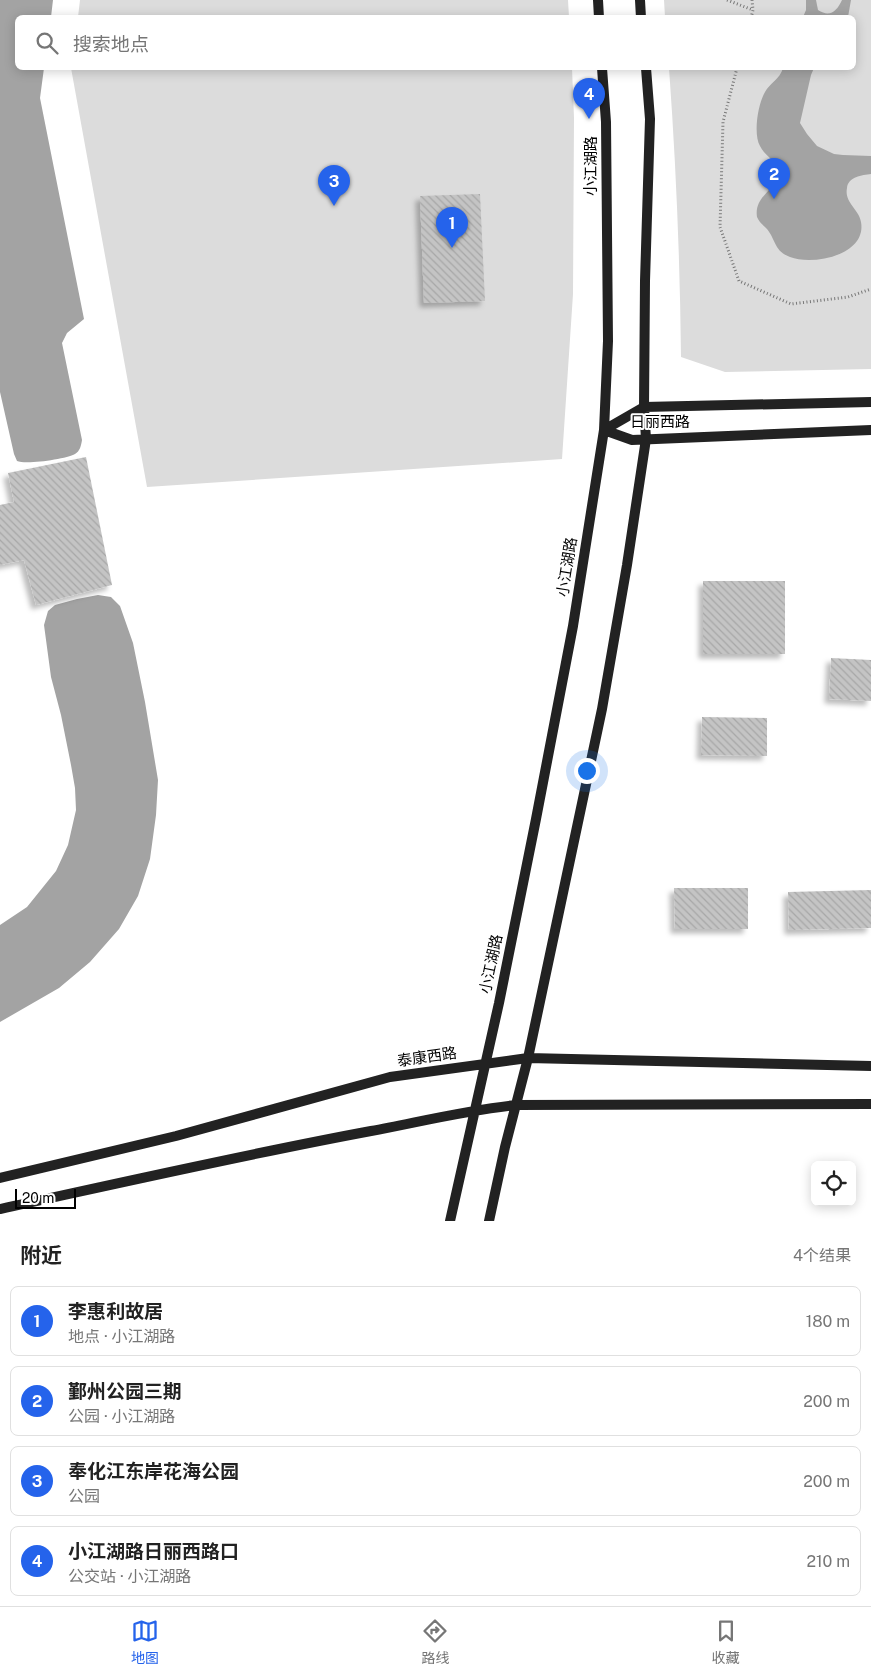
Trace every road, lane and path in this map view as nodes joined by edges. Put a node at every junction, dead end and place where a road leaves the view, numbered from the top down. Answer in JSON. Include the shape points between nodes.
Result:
{"nodes":[{"id":1,"x":598,"y":0,"type":"edge"},
{"id":2,"x":640,"y":0,"type":"edge"},
{"id":3,"x":727,"y":0,"type":"edge"},
{"id":4,"x":752,"y":0,"type":"edge"},
{"id":5,"x":753,"y":10,"type":"junction"},
{"id":6,"x":599,"y":15,"type":"edge"},
{"id":7,"x":641,"y":15,"type":"edge"},
{"id":8,"x":752,"y":15,"type":"edge"},
{"id":9,"x":602,"y":70,"type":"edge"},
{"id":10,"x":646,"y":70,"type":"edge"},
{"id":11,"x":737,"y":70,"type":"edge"},
{"id":12,"x":871,"y":289,"type":"edge"},
{"id":13,"x":871,"y":402,"type":"edge"},
{"id":14,"x":644,"y":407,"type":"junction"},
{"id":15,"x":604,"y":430,"type":"junction"},
{"id":16,"x":871,"y":430,"type":"edge"},
{"id":17,"x":646,"y":438,"type":"junction"},
{"id":18,"x":528,"y":1058,"type":"junction"},
{"id":19,"x":486,"y":1064,"type":"junction"},
{"id":20,"x":871,"y":1066,"type":"edge"},
{"id":21,"x":871,"y":1104,"type":"edge"},
{"id":22,"x":516,"y":1105,"type":"junction"},
{"id":23,"x":476,"y":1109,"type":"junction"},
{"id":24,"x":0,"y":1178,"type":"edge"},
{"id":25,"x":0,"y":1208,"type":"edge"},
{"id":26,"x":450,"y":1221,"type":"edge"},
{"id":27,"x":489,"y":1221,"type":"edge"}],
"edges":[{"from":1,"to":6,"type":"main road"},
{"from":2,"to":7,"type":"main road"},
{"from":3,"to":5,"type":"path"},
{"from":4,"to":5,"type":"path"},
{"from":5,"to":8,"type":"path"},
{"from":9,"to":15,"type":"main road","name":"小江湖路","via":[[606,122],[608,341]]},
{"from":10,"to":14,"type":"main road","via":[[650,120]]},
{"from":11,"to":12,"type":"path","via":[[723,122],[720,227],[739,281],[791,304],[848,297]]},
{"from":13,"to":14,"type":"main road","name":"日丽西路"},
{"from":14,"to":15,"type":"main road","name":"日丽西路"},
{"from":14,"to":17,"type":"main road"},
{"from":15,"to":17,"type":"main road","name":"日丽西路","via":[[632,440]]},
{"from":15,"to":19,"type":"main road","name":"小江湖路","via":[[573,626]]},
{"from":16,"to":17,"type":"main road","name":"日丽西路"},
{"from":17,"to":18,"type":"main road","via":[[602,709]]},
{"from":18,"to":19,"type":"main road","name":"泰康西路"},
{"from":18,"to":20,"type":"main road","name":"泰康西路"},
{"from":18,"to":22,"type":"main road"},
{"from":19,"to":23,"type":"main road","name":"小江湖路"},
{"from":19,"to":24,"type":"main road","name":"泰康西路","via":[[390,1077],[176,1136]]},
{"from":21,"to":22,"type":"main road"},
{"from":22,"to":23,"type":"main road"},
{"from":22,"to":27,"type":"main road"},
{"from":23,"to":25,"type":"main road"},
{"from":23,"to":26,"type":"main road","name":"小江湖路"}]}
